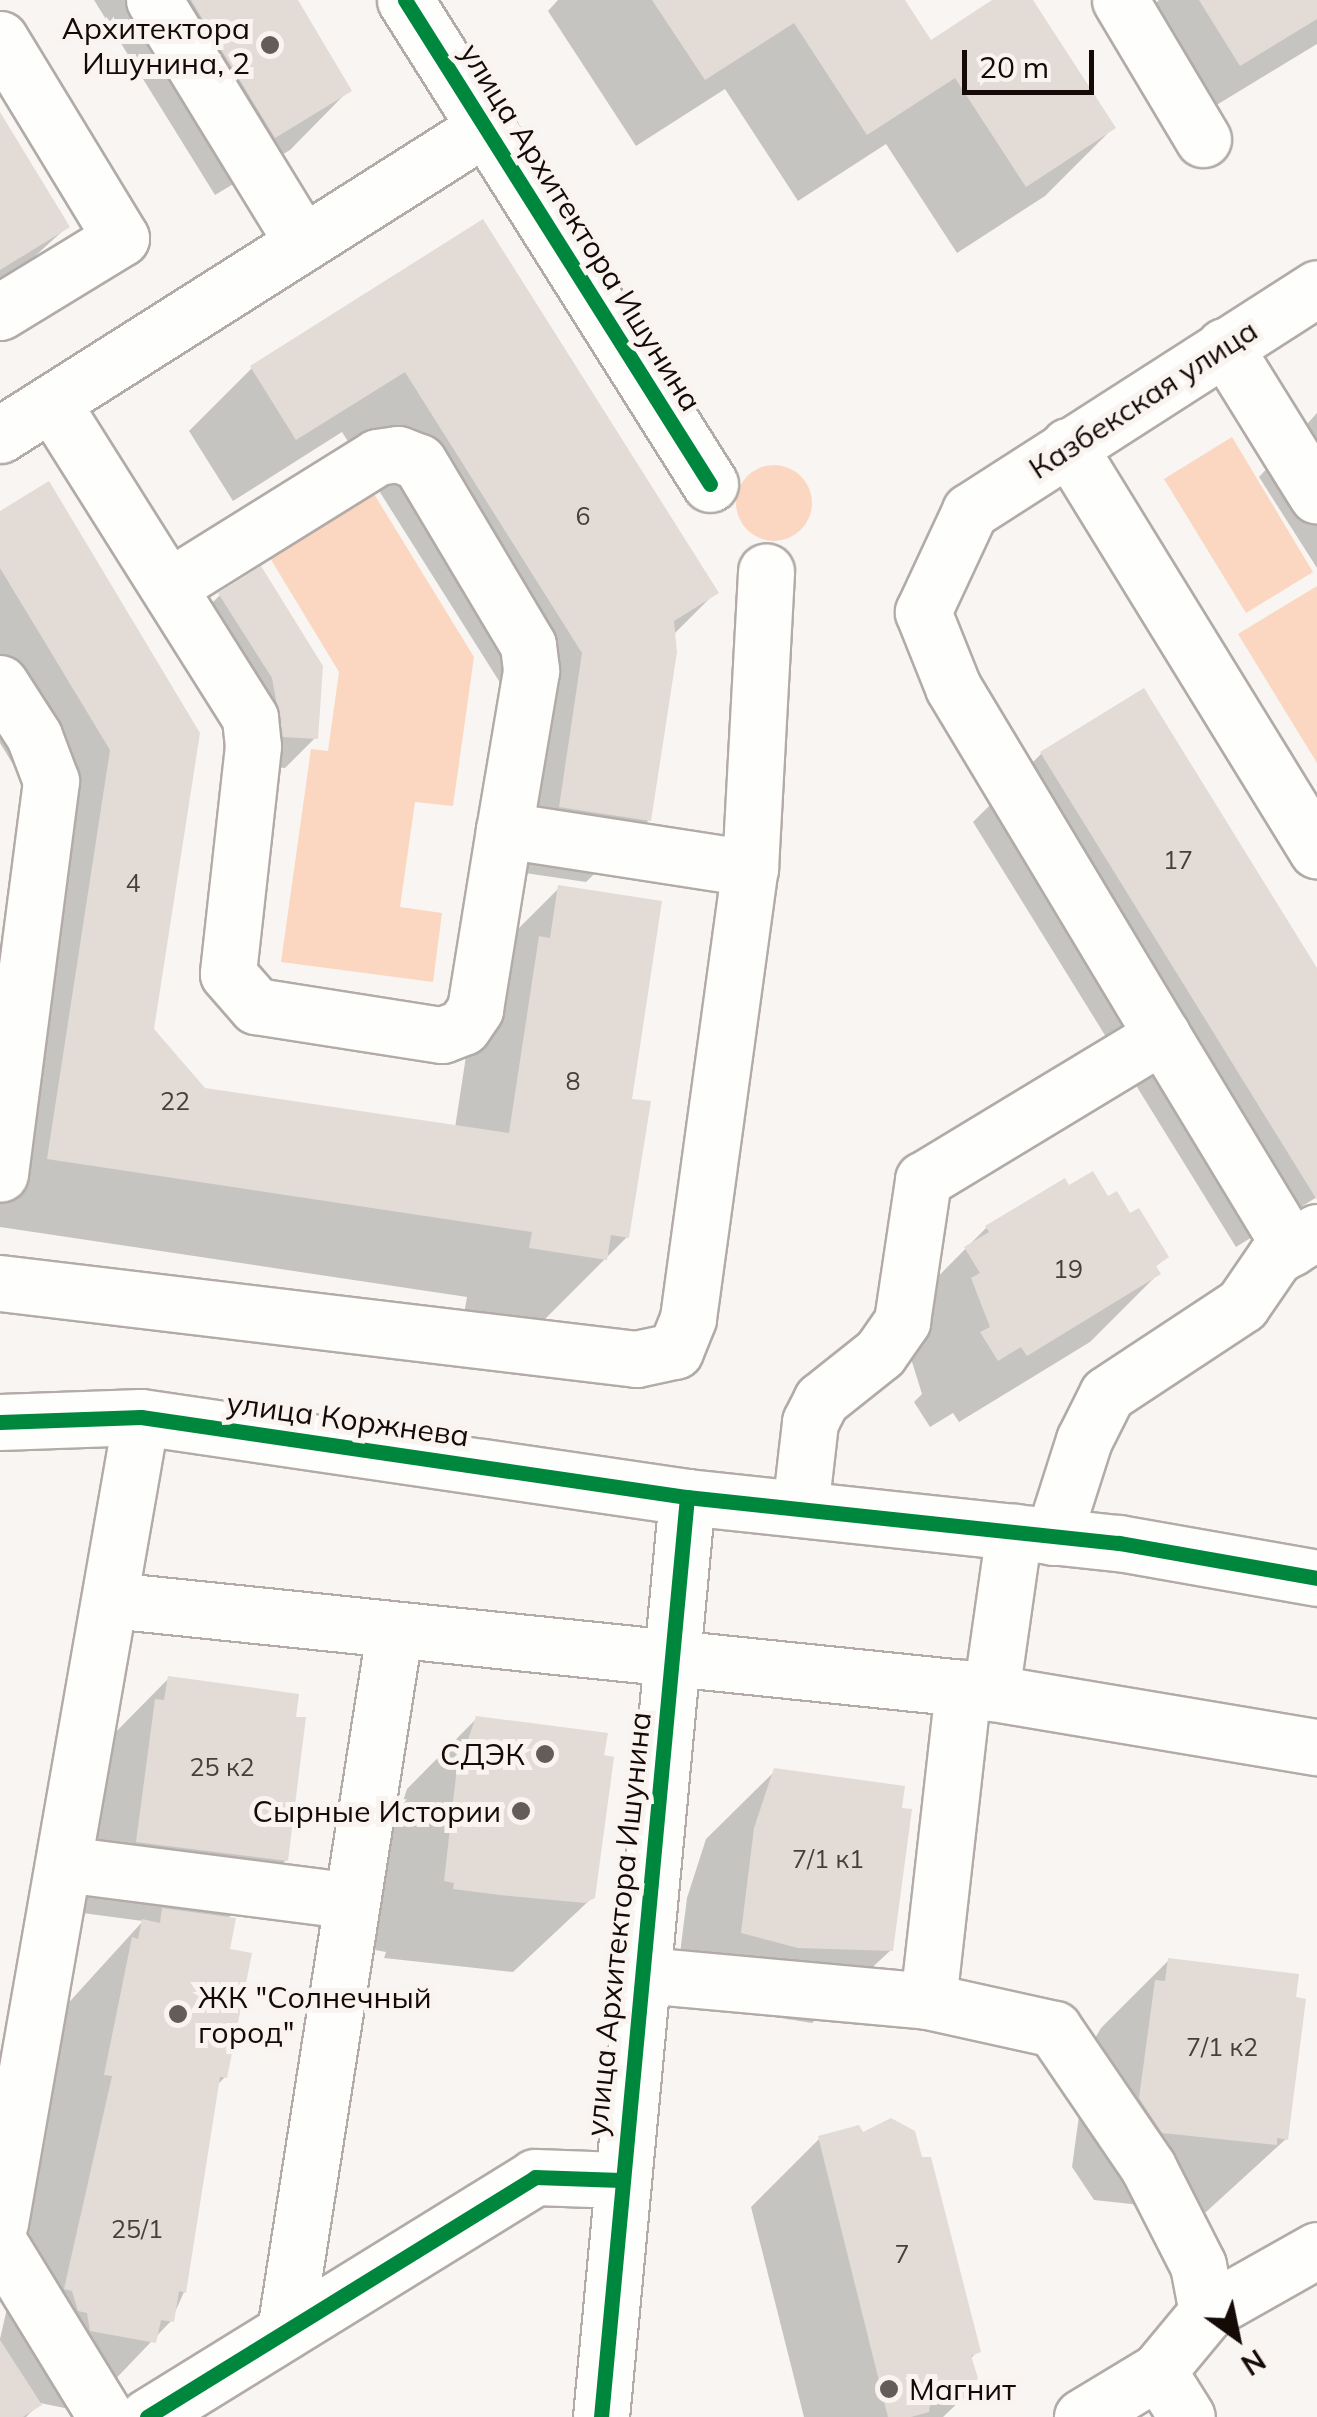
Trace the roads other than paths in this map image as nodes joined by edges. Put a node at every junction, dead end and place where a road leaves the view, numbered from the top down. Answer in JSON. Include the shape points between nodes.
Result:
{"nodes":[{"id":1,"x":154,"y":0,"type":"edge"},
{"id":2,"x":404,"y":0,"type":"edge"},
{"id":3,"x":1120,"y":0,"type":"edge"},
{"id":4,"x":0,"y":39,"type":"edge"},
{"id":5,"x":486,"y":127,"type":"junction"},
{"id":6,"x":1203,"y":140,"type":"dead end"},
{"id":7,"x":303,"y":243,"type":"junction"},
{"id":8,"x":1317,"y":288,"type":"edge"},
{"id":9,"x":0,"y":312,"type":"edge"},
{"id":10,"x":1224,"y":346,"type":"junction"},
{"id":11,"x":52,"y":402,"type":"junction"},
{"id":12,"x":0,"y":436,"type":"edge"},
{"id":13,"x":1068,"y":446,"type":"junction"},
{"id":14,"x":710,"y":484,"type":"dead end"},
{"id":15,"x":1317,"y":496,"type":"edge"},
{"id":16,"x":766,"y":572,"type":"dead end"},
{"id":17,"x":170,"y":586,"type":"junction"},
{"id":18,"x":0,"y":683,"type":"edge"},
{"id":19,"x":504,"y":830,"type":"junction"},
{"id":20,"x":1317,"y":851,"type":"edge"},
{"id":21,"x":750,"y":868,"type":"junction"},
{"id":22,"x":1162,"y":1035,"type":"junction"},
{"id":23,"x":0,"y":1174,"type":"edge"},
{"id":24,"x":1304,"y":1240,"type":"edge"},
{"id":25,"x":0,"y":1282,"type":"edge"},
{"id":26,"x":141,"y":1417,"type":"junction"},
{"id":27,"x":0,"y":1422,"type":"edge"},
{"id":28,"x":688,"y":1496,"type":"junction"},
{"id":29,"x":800,"y":1509,"type":"junction"},
{"id":30,"x":1034,"y":1535,"type":"junction"},
{"id":31,"x":1317,"y":1578,"type":"edge"},
{"id":32,"x":110,"y":1600,"type":"junction"},
{"id":33,"x":394,"y":1633,"type":"junction"},
{"id":34,"x":673,"y":1658,"type":"junction"},
{"id":35,"x":977,"y":1691,"type":"junction"},
{"id":36,"x":1317,"y":1747,"type":"edge"},
{"id":37,"x":64,"y":1864,"type":"junction"},
{"id":38,"x":352,"y":1901,"type":"junction"},
{"id":39,"x":644,"y":1975,"type":"junction"},
{"id":40,"x":928,"y":2001,"type":"junction"},
{"id":41,"x":620,"y":2180,"type":"junction"},
{"id":42,"x":0,"y":2223,"type":"edge"},
{"id":43,"x":0,"y":2244,"type":"edge"},
{"id":44,"x":1317,"y":2250,"type":"edge"},
{"id":45,"x":1207,"y":2312,"type":"junction"},
{"id":46,"x":285,"y":2331,"type":"junction"},
{"id":47,"x":1158,"y":2371,"type":"junction"},
{"id":48,"x":106,"y":2417,"type":"edge"},
{"id":49,"x":146,"y":2417,"type":"edge"},
{"id":50,"x":601,"y":2417,"type":"edge"},
{"id":51,"x":1082,"y":2417,"type":"edge"},
{"id":52,"x":1186,"y":2417,"type":"edge"}],
"edges":[{"from":1,"to":7,"type":"street"},
{"from":2,"to":5,"type":"street","name":"улица Архитектора Ишунина"},
{"from":3,"to":6,"type":"street"},
{"from":4,"to":9,"type":"street","via":[[121,238]]},
{"from":5,"to":7,"type":"street"},
{"from":5,"to":14,"type":"street","name":"улица Архитектора Ишунина"},
{"from":7,"to":11,"type":"street"},
{"from":8,"to":10,"type":"street","name":"Казбекская улица"},
{"from":10,"to":13,"type":"street","name":"Казбекская улица"},
{"from":10,"to":15,"type":"street"},
{"from":11,"to":12,"type":"street"},
{"from":11,"to":17,"type":"street"},
{"from":13,"to":20,"type":"street"},
{"from":13,"to":22,"type":"street","name":"Казбекская улица","via":[[970,510],[923,612],[953,687]]},
{"from":16,"to":21,"type":"street"},
{"from":17,"to":19,"type":"street","via":[[376,457],[398,454],[418,462],[528,645],[531,671]]},
{"from":17,"to":19,"type":"street","via":[[250,718],[253,746],[228,974],[256,1006],[442,1035],[463,1027],[475,1009]]},
{"from":18,"to":23,"type":"street","via":[[34,736],[51,781]]},
{"from":19,"to":21,"type":"street"},
{"from":21,"to":25,"type":"street","via":[[688,1318],[675,1352],[636,1359]]},
{"from":22,"to":24,"type":"street"},
{"from":22,"to":29,"type":"street","via":[[923,1180],[902,1321],[880,1353],[816,1411]]},
{"from":24,"to":30,"type":"street","via":[[1276,1257],[1242,1306],[1107,1394]]},
{"from":26,"to":27,"type":"street","name":"улица Коржнева"},
{"from":26,"to":28,"type":"street","name":"улица Коржнева"},
{"from":26,"to":32,"type":"street"},
{"from":28,"to":29,"type":"street","name":"улица Коржнева"},
{"from":28,"to":34,"type":"street","name":"улица Архитектора Ишунина"},
{"from":29,"to":30,"type":"street","name":"улица Коржнева"},
{"from":30,"to":31,"type":"street","name":"улица Коржнева"},
{"from":30,"to":35,"type":"street"},
{"from":32,"to":33,"type":"street"},
{"from":32,"to":37,"type":"street"},
{"from":33,"to":34,"type":"street"},
{"from":33,"to":38,"type":"street"},
{"from":34,"to":35,"type":"street"},
{"from":34,"to":39,"type":"street","name":"улица Архитектора Ишунина"},
{"from":35,"to":36,"type":"street"},
{"from":35,"to":40,"type":"street"},
{"from":37,"to":38,"type":"street"},
{"from":37,"to":42,"type":"street"},
{"from":38,"to":46,"type":"street"},
{"from":39,"to":40,"type":"street"},
{"from":39,"to":41,"type":"street","name":"улица Архитектора Ишунина"},
{"from":40,"to":45,"type":"street","via":[[1054,2029],[1185,2233]]},
{"from":41,"to":46,"type":"street","via":[[535,2177]]},
{"from":41,"to":50,"type":"street","name":"улица Архитектора Ишунина"},
{"from":43,"to":48,"type":"street"},
{"from":44,"to":45,"type":"street"},
{"from":45,"to":47,"type":"street"},
{"from":46,"to":49,"type":"street"},
{"from":47,"to":51,"type":"street"},
{"from":47,"to":52,"type":"street"}]}
